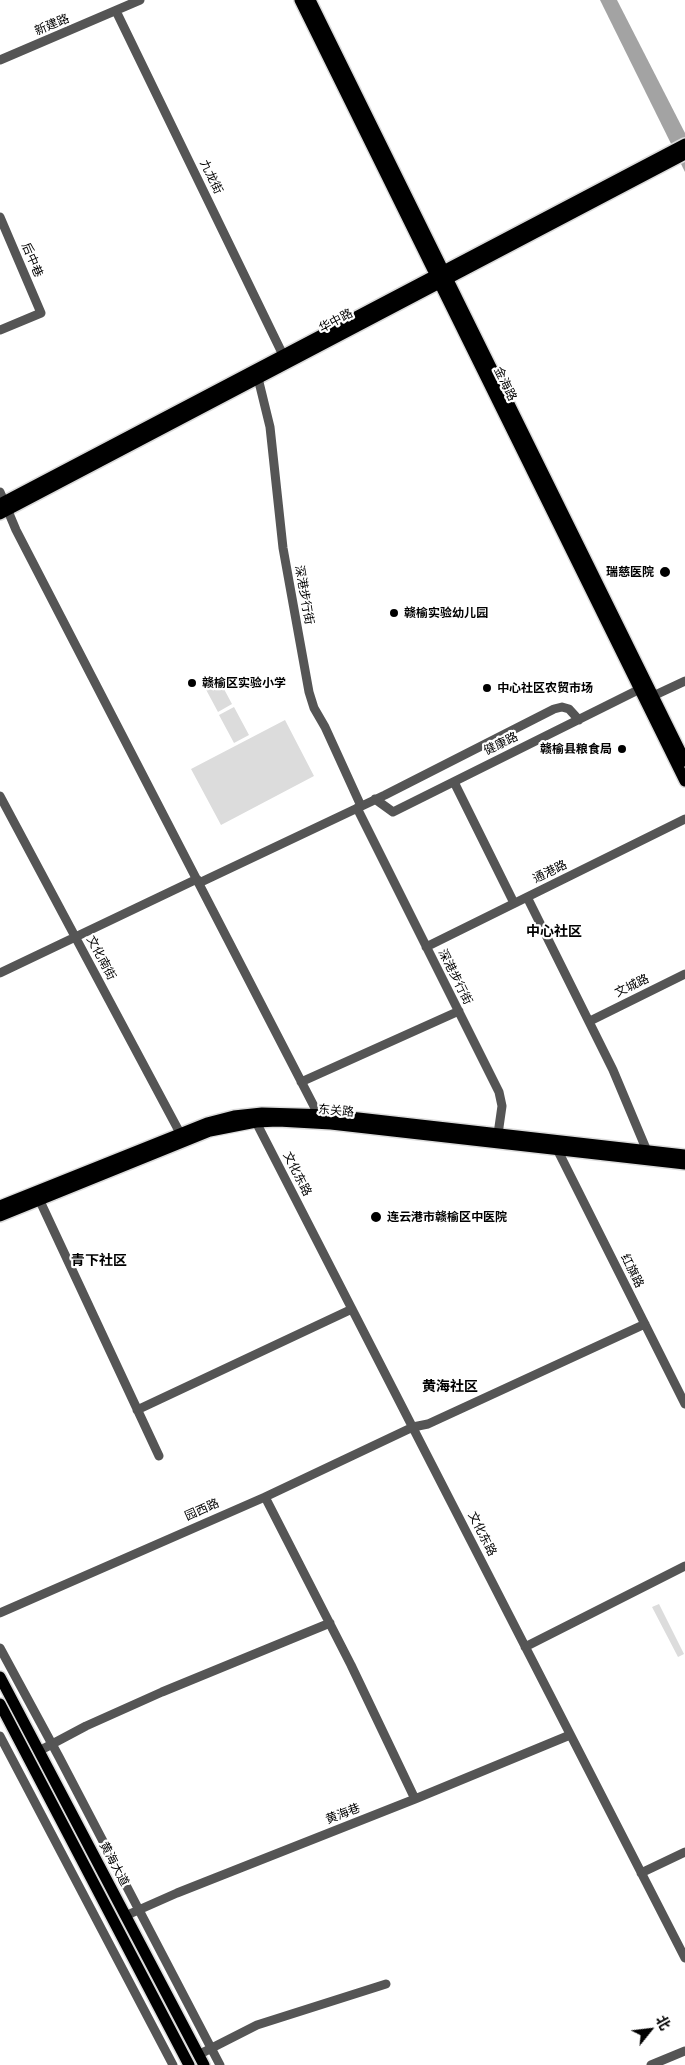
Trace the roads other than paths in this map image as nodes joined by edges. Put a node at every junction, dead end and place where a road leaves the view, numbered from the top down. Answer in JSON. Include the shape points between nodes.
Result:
{"nodes":[{"id":1,"x":140,"y":0,"type":"edge"},
{"id":2,"x":300,"y":0,"type":"edge"},
{"id":3,"x":310,"y":0,"type":"edge"},
{"id":4,"x":116,"y":10,"type":"junction"},
{"id":5,"x":0,"y":60,"type":"edge"},
{"id":6,"x":685,"y":144,"type":"edge"},
{"id":7,"x":685,"y":154,"type":"edge"},
{"id":8,"x":0,"y":217,"type":"edge"},
{"id":9,"x":442,"y":277,"type":"junction"},
{"id":10,"x":0,"y":330,"type":"edge"},
{"id":11,"x":283,"y":355,"type":"junction"},
{"id":12,"x":258,"y":378,"type":"junction"},
{"id":13,"x":2,"y":504,"type":"edge"},
{"id":14,"x":685,"y":680,"type":"edge"},
{"id":15,"x":640,"y":690,"type":"junction"},
{"id":16,"x":653,"y":696,"type":"junction"},
{"id":17,"x":579,"y":720,"type":"junction"},
{"id":18,"x":685,"y":761,"type":"edge"},
{"id":19,"x":685,"y":781,"type":"edge"},
{"id":20,"x":454,"y":782,"type":"junction"},
{"id":21,"x":0,"y":796,"type":"edge"},
{"id":22,"x":375,"y":799,"type":"junction"},
{"id":23,"x":359,"y":807,"type":"junction"},
{"id":24,"x":685,"y":819,"type":"edge"},
{"id":25,"x":198,"y":881,"type":"junction"},
{"id":26,"x":527,"y":897,"type":"junction"},
{"id":27,"x":514,"y":903,"type":"junction"},
{"id":28,"x":76,"y":937,"type":"junction"},
{"id":29,"x":426,"y":947,"type":"junction"},
{"id":30,"x":0,"y":973,"type":"edge"},
{"id":31,"x":685,"y":974,"type":"edge"},
{"id":32,"x":458,"y":1011,"type":"junction"},
{"id":33,"x":590,"y":1021,"type":"junction"},
{"id":34,"x":301,"y":1082,"type":"junction"},
{"id":35,"x":318,"y":1114,"type":"junction"},
{"id":36,"x":256,"y":1122,"type":"junction"},
{"id":37,"x":180,"y":1133,"type":"junction"},
{"id":38,"x":498,"y":1134,"type":"junction"},
{"id":39,"x":557,"y":1149,"type":"junction"},
{"id":40,"x":647,"y":1151,"type":"junction"},
{"id":41,"x":685,"y":1155,"type":"edge"},
{"id":42,"x":685,"y":1164,"type":"edge"},
{"id":43,"x":39,"y":1199,"type":"junction"},
{"id":44,"x":0,"y":1206,"type":"edge"},
{"id":45,"x":0,"y":1216,"type":"edge"},
{"id":46,"x":352,"y":1310,"type":"junction"},
{"id":47,"x":645,"y":1324,"type":"junction"},
{"id":48,"x":685,"y":1404,"type":"edge"},
{"id":49,"x":137,"y":1410,"type":"junction"},
{"id":50,"x":413,"y":1427,"type":"junction"},
{"id":51,"x":159,"y":1456,"type":"dead end"},
{"id":52,"x":265,"y":1496,"type":"junction"},
{"id":53,"x":685,"y":1566,"type":"edge"},
{"id":54,"x":0,"y":1613,"type":"edge"},
{"id":55,"x":330,"y":1623,"type":"junction"},
{"id":56,"x":525,"y":1647,"type":"junction"},
{"id":57,"x":0,"y":1648,"type":"edge"},
{"id":58,"x":0,"y":1676,"type":"edge"},
{"id":59,"x":0,"y":1704,"type":"edge"},
{"id":60,"x":570,"y":1735,"type":"junction"},
{"id":61,"x":0,"y":1736,"type":"edge"},
{"id":62,"x":53,"y":1745,"type":"junction"},
{"id":63,"x":39,"y":1751,"type":"junction"},
{"id":64,"x":415,"y":1800,"type":"junction"},
{"id":65,"x":685,"y":1852,"type":"edge"},
{"id":66,"x":641,"y":1873,"type":"junction"},
{"id":67,"x":139,"y":1910,"type":"junction"},
{"id":68,"x":125,"y":1916,"type":"junction"},
{"id":69,"x":685,"y":1958,"type":"edge"},
{"id":70,"x":386,"y":1984,"type":"dead end"},
{"id":71,"x":211,"y":2048,"type":"junction"},
{"id":72,"x":685,"y":2051,"type":"edge"},
{"id":73,"x":201,"y":2060,"type":"edge"},
{"id":74,"x":173,"y":2065,"type":"edge"},
{"id":75,"x":189,"y":2065,"type":"edge"},
{"id":76,"x":220,"y":2065,"type":"edge"},
{"id":77,"x":651,"y":2065,"type":"edge"}],
"edges":[{"from":1,"to":4,"type":"street","name":"新建路"},
{"from":2,"to":9,"type":"main road","name":"金海路"},
{"from":3,"to":9,"type":"main road","name":"金海路"},
{"from":4,"to":5,"type":"street","name":"新建路"},
{"from":4,"to":11,"type":"street","name":"九龙街"},
{"from":6,"to":9,"type":"main road","name":"华中路"},
{"from":7,"to":9,"type":"main road","name":"华中路"},
{"from":8,"to":10,"type":"street","name":"后中巷","via":[[41,313]]},
{"from":9,"to":11,"type":"main road","name":"华中路"},
{"from":9,"to":12,"type":"main road","name":"华中路"},
{"from":9,"to":15,"type":"main road","name":"金海路"},
{"from":9,"to":16,"type":"main road","name":"金海路"},
{"from":11,"to":13,"type":"main road","name":"华中路"},
{"from":12,"to":13,"type":"main road","name":"华中路"},
{"from":12,"to":23,"type":"street","name":"深港步行街","via":[[270,427],[283,548],[309,692]]},
{"from":13,"to":25,"type":"street"},
{"from":14,"to":16,"type":"street"},
{"from":15,"to":17,"type":"street","name":"健康路"},
{"from":15,"to":19,"type":"main road","name":"金海路"},
{"from":16,"to":18,"type":"main road","name":"金海路"},
{"from":17,"to":20,"type":"street","name":"健康路"},
{"from":17,"to":22,"type":"street","via":[[569,709],[554,709]]},
{"from":20,"to":22,"type":"street","name":"健康路","via":[[393,812]]},
{"from":20,"to":27,"type":"street"},
{"from":21,"to":28,"type":"street","name":"文化南街"},
{"from":22,"to":23,"type":"street"},
{"from":23,"to":25,"type":"street"},
{"from":23,"to":29,"type":"street","name":"深港步行街"},
{"from":24,"to":26,"type":"street","name":"通港路"},
{"from":25,"to":28,"type":"street"},
{"from":25,"to":34,"type":"street"},
{"from":26,"to":27,"type":"street","name":"通港路"},
{"from":26,"to":33,"type":"street"},
{"from":27,"to":29,"type":"street","name":"通港路"},
{"from":28,"to":30,"type":"street"},
{"from":28,"to":37,"type":"street","name":"文化南街"},
{"from":29,"to":32,"type":"street","name":"深港步行街"},
{"from":31,"to":33,"type":"street","name":"文城路"},
{"from":32,"to":34,"type":"street"},
{"from":32,"to":38,"type":"street","name":"深港步行街","via":[[502,1099]]},
{"from":33,"to":40,"type":"street"},
{"from":34,"to":35,"type":"street"},
{"from":35,"to":37,"type":"main road","name":"东关路","via":[[255,1113],[221,1119]]},
{"from":35,"to":38,"type":"main road","name":"东关路"},
{"from":36,"to":39,"type":"main road","name":"东关路","via":[[331,1124]]},
{"from":36,"to":43,"type":"main road","name":"东关路","via":[[210,1131]]},
{"from":36,"to":46,"type":"street","name":"文化东路"},
{"from":37,"to":44,"type":"main road","name":"东关路"},
{"from":38,"to":40,"type":"main road","name":"东关路"},
{"from":39,"to":42,"type":"main road","name":"东关路"},
{"from":39,"to":47,"type":"street","name":"红旗路"},
{"from":40,"to":41,"type":"main road","name":"东关路"},
{"from":43,"to":45,"type":"main road","name":"东关路"},
{"from":43,"to":49,"type":"street"},
{"from":46,"to":49,"type":"street"},
{"from":46,"to":50,"type":"street","name":"文化东路"},
{"from":47,"to":48,"type":"street","name":"红旗路"},
{"from":47,"to":50,"type":"street","name":"园西路","via":[[428,1424]]},
{"from":49,"to":51,"type":"street"},
{"from":50,"to":52,"type":"street","name":"园西路"},
{"from":50,"to":56,"type":"street","name":"文化东路"},
{"from":52,"to":54,"type":"street","name":"园西路"},
{"from":52,"to":55,"type":"street"},
{"from":53,"to":56,"type":"street"},
{"from":55,"to":62,"type":"street","via":[[162,1692],[86,1726]]},
{"from":55,"to":64,"type":"street"},
{"from":56,"to":60,"type":"street","name":"文化东路"},
{"from":57,"to":62,"type":"street"},
{"from":58,"to":63,"type":"main road","name":"黄海大道"},
{"from":59,"to":75,"type":"main road"},
{"from":60,"to":64,"type":"street","name":"黄海巷"},
{"from":60,"to":66,"type":"street","name":"文化东路"},
{"from":61,"to":74,"type":"street"},
{"from":62,"to":63,"type":"street"},
{"from":62,"to":67,"type":"street"},
{"from":63,"to":68,"type":"main road","name":"黄海大道"},
{"from":64,"to":67,"type":"street","name":"黄海巷"},
{"from":65,"to":66,"type":"street"},
{"from":66,"to":69,"type":"street","name":"文化东路"},
{"from":67,"to":68,"type":"street","name":"黄海巷"},
{"from":67,"to":71,"type":"street"},
{"from":68,"to":73,"type":"main road","name":"黄海大道"},
{"from":70,"to":71,"type":"street","via":[[257,2025]]},
{"from":71,"to":73,"type":"street"},
{"from":71,"to":76,"type":"street"},
{"from":72,"to":77,"type":"street"}]}
